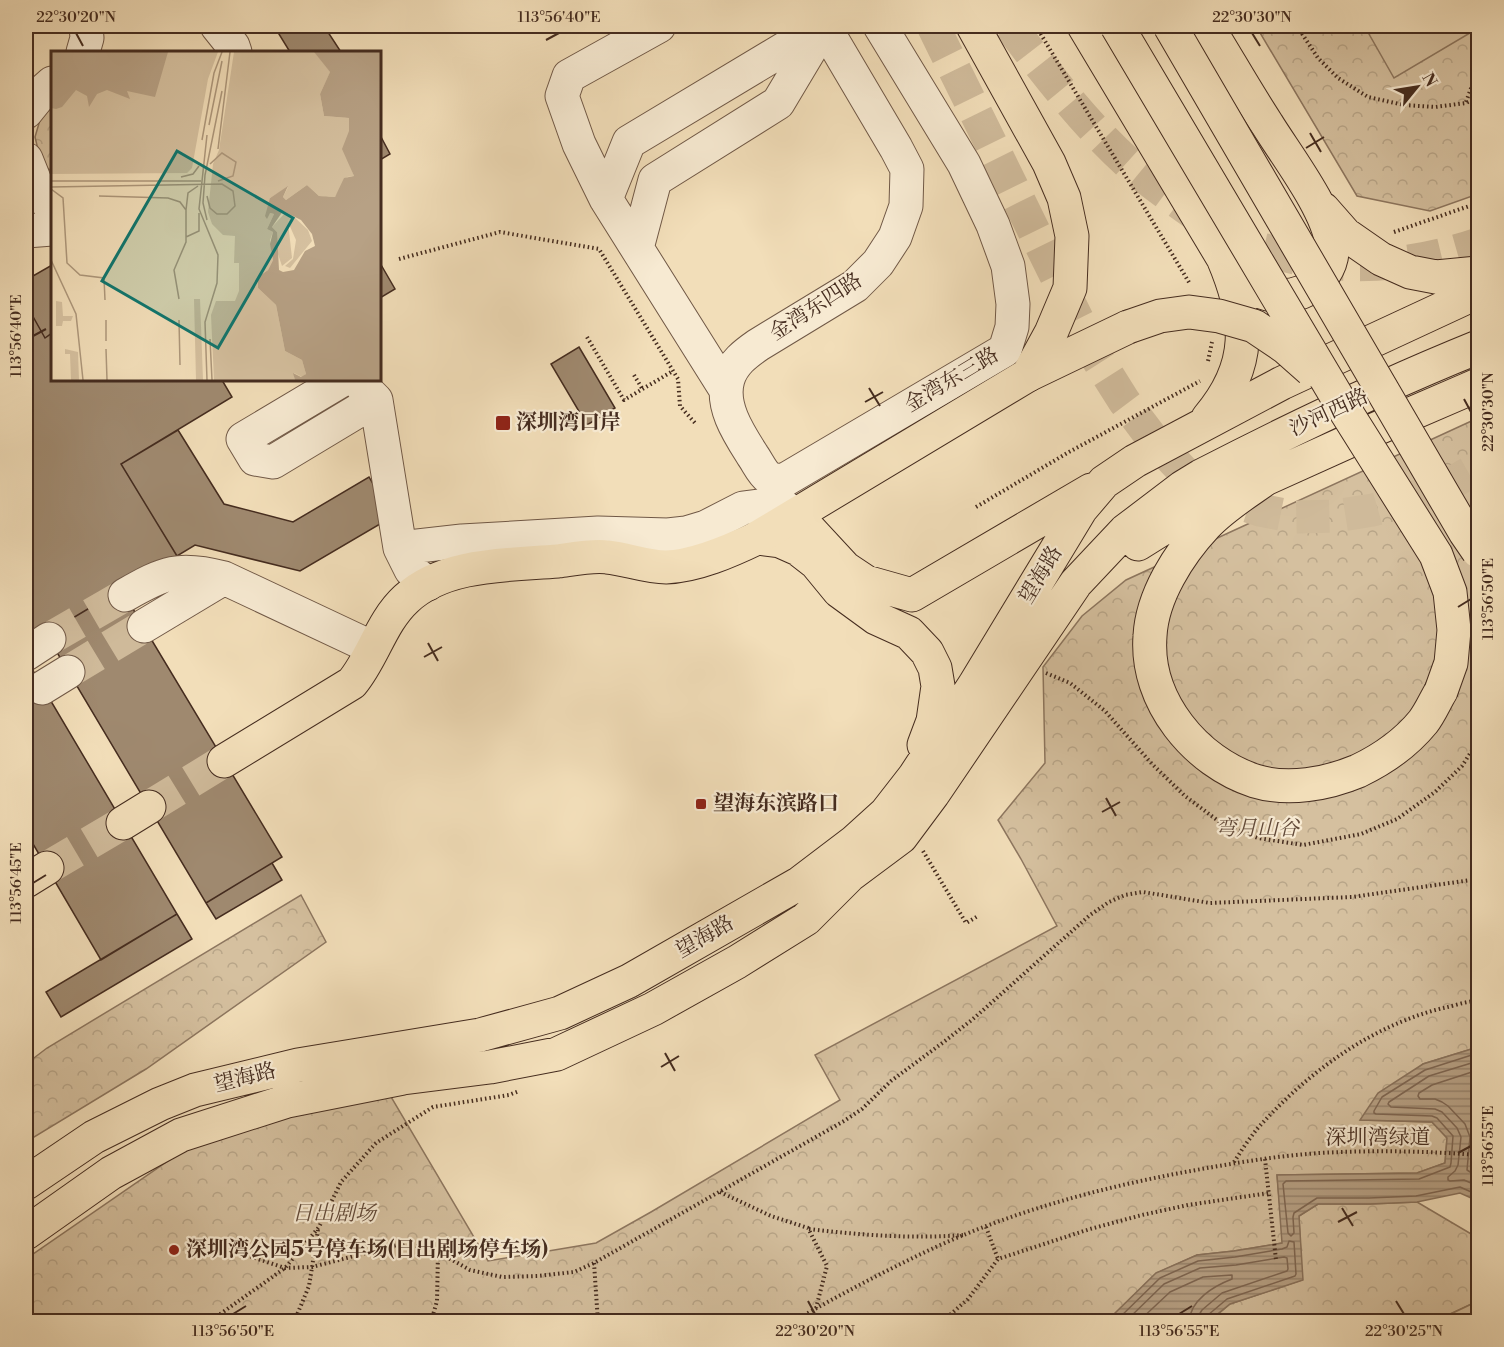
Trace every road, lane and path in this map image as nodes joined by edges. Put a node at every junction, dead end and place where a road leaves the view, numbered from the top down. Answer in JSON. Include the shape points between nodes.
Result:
{"nodes":[{"id":1,"x":86,"y":26,"type":"edge"},
{"id":2,"x":217,"y":26,"type":"edge"},
{"id":3,"x":660,"y":26,"type":"edge"},
{"id":4,"x":824,"y":26,"type":"edge"},
{"id":5,"x":880,"y":26,"type":"edge"},
{"id":6,"x":973,"y":26,"type":"edge"},
{"id":7,"x":1036,"y":26,"type":"edge"},
{"id":8,"x":1084,"y":26,"type":"edge"},
{"id":9,"x":1117,"y":26,"type":"edge"},
{"id":10,"x":1170,"y":26,"type":"edge"},
{"id":11,"x":1207,"y":26,"type":"edge"},
{"id":12,"x":1297,"y":26,"type":"edge"},
{"id":13,"x":83,"y":51,"type":"edge"},
{"id":14,"x":235,"y":51,"type":"edge"},
{"id":15,"x":1479,"y":69,"type":"edge"},
{"id":16,"x":51,"y":84,"type":"edge"},
{"id":17,"x":1479,"y":98,"type":"edge"},
{"id":18,"x":1466,"y":103,"type":"junction"},
{"id":19,"x":26,"y":112,"type":"edge"},
{"id":20,"x":26,"y":159,"type":"edge"},
{"id":21,"x":606,"y":199,"type":"junction"},
{"id":22,"x":1316,"y":201,"type":"junction"},
{"id":23,"x":1479,"y":203,"type":"edge"},
{"id":24,"x":51,"y":207,"type":"edge"},
{"id":25,"x":51,"y":229,"type":"edge"},
{"id":26,"x":26,"y":231,"type":"edge"},
{"id":27,"x":1394,"y":232,"type":"dead end"},
{"id":28,"x":637,"y":248,"type":"junction"},
{"id":29,"x":1223,"y":258,"type":"junction"},
{"id":30,"x":399,"y":259,"type":"dead end"},
{"id":31,"x":1479,"y":273,"type":"edge"},
{"id":32,"x":1191,"y":285,"type":"dead end"},
{"id":33,"x":1479,"y":292,"type":"edge"},
{"id":34,"x":1213,"y":334,"type":"dead end"},
{"id":35,"x":587,"y":337,"type":"dead end"},
{"id":36,"x":1479,"y":347,"type":"edge"},
{"id":37,"x":1207,"y":367,"type":"dead end"},
{"id":38,"x":673,"y":371,"type":"junction"},
{"id":39,"x":634,"y":375,"type":"dead end"},
{"id":40,"x":1028,"y":375,"type":"junction"},
{"id":41,"x":1204,"y":379,"type":"dead end"},
{"id":42,"x":340,"y":381,"type":"edge"},
{"id":43,"x":1479,"y":385,"type":"edge"},
{"id":44,"x":366,"y":390,"type":"edge"},
{"id":45,"x":643,"y":390,"type":"junction"},
{"id":46,"x":726,"y":390,"type":"junction"},
{"id":47,"x":1343,"y":407,"type":"junction"},
{"id":48,"x":695,"y":423,"type":"dead end"},
{"id":49,"x":1203,"y":424,"type":"junction"},
{"id":50,"x":763,"y":472,"type":"junction"},
{"id":51,"x":1264,"y":480,"type":"junction"},
{"id":52,"x":1104,"y":482,"type":"junction"},
{"id":53,"x":1183,"y":487,"type":"joint"},
{"id":54,"x":828,"y":495,"type":"junction"},
{"id":55,"x":976,"y":507,"type":"dead end"},
{"id":56,"x":743,"y":508,"type":"junction"},
{"id":57,"x":796,"y":515,"type":"junction"},
{"id":58,"x":757,"y":538,"type":"junction"},
{"id":59,"x":400,"y":548,"type":"junction"},
{"id":60,"x":1479,"y":551,"type":"edge"},
{"id":61,"x":829,"y":552,"type":"junction"},
{"id":62,"x":224,"y":578,"type":"junction"},
{"id":63,"x":1076,"y":583,"type":"junction"},
{"id":64,"x":428,"y":584,"type":"junction"},
{"id":65,"x":125,"y":595,"type":"tunnel mouth"},
{"id":66,"x":144,"y":626,"type":"tunnel mouth"},
{"id":67,"x":374,"y":648,"type":"junction"},
{"id":68,"x":1479,"y":741,"type":"edge"},
{"id":69,"x":224,"y":761,"type":"tunnel mouth"},
{"id":70,"x":914,"y":777,"type":"junction"},
{"id":71,"x":1397,"y":819,"type":"dead end"},
{"id":72,"x":922,"y":849,"type":"dead end"},
{"id":73,"x":1479,"y":879,"type":"edge"},
{"id":74,"x":978,"y":916,"type":"dead end"},
{"id":75,"x":1479,"y":1000,"type":"edge"},
{"id":76,"x":1479,"y":1155,"type":"edge"},
{"id":77,"x":1265,"y":1159,"type":"junction"},
{"id":78,"x":1233,"y":1163,"type":"junction"},
{"id":79,"x":26,"y":1183,"type":"edge"},
{"id":80,"x":720,"y":1191,"type":"junction"},
{"id":81,"x":1269,"y":1192,"type":"junction"},
{"id":82,"x":319,"y":1227,"type":"dead end"},
{"id":83,"x":986,"y":1227,"type":"junction"},
{"id":84,"x":808,"y":1228,"type":"junction"},
{"id":85,"x":26,"y":1233,"type":"edge"},
{"id":86,"x":968,"y":1234,"type":"junction"},
{"id":87,"x":438,"y":1252,"type":"junction"},
{"id":88,"x":246,"y":1255,"type":"dead end"},
{"id":89,"x":998,"y":1260,"type":"junction"},
{"id":90,"x":1276,"y":1260,"type":"dead end"},
{"id":91,"x":594,"y":1263,"type":"junction"},
{"id":92,"x":312,"y":1267,"type":"junction"},
{"id":93,"x":816,"y":1308,"type":"junction"},
{"id":94,"x":884,"y":1315,"type":"dead end"},
{"id":95,"x":294,"y":1322,"type":"edge"},
{"id":96,"x":431,"y":1322,"type":"edge"},
{"id":97,"x":598,"y":1322,"type":"edge"},
{"id":98,"x":792,"y":1322,"type":"edge"}],
"edges":[{"from":1,"to":13,"type":"street"},
{"from":2,"to":14,"type":"street"},
{"from":3,"to":21,"type":"street","via":[[569,76],[562,96],[579,144]]},
{"from":4,"to":21,"type":"street","via":[[629,142]]},
{"from":4,"to":28,"type":"street","via":[[778,103],[655,180]]},
{"from":4,"to":46,"type":"street","name":"金湾东四路","via":[[907,169],[906,206],[895,237],[878,263],[855,286],[744,354],[728,377]]},
{"from":5,"to":50,"type":"street","name":"金湾东三路","via":[[964,164],[993,225],[1008,266],[1012,327],[1005,350],[783,481],[771,479]]},
{"from":6,"to":40,"type":"main road","via":[[1049,163],[1064,198],[1072,236],[1070,288]]},
{"from":7,"to":32,"type":"path"},
{"from":8,"to":29,"type":"main road"},
{"from":9,"to":47,"type":"main road","bridge":true},
{"from":10,"to":60,"type":"main road","bridge":true},
{"from":11,"to":22,"type":"main road"},
{"from":12,"to":18,"type":"path","via":[[1318,58],[1338,78],[1368,97],[1404,105]]},
{"from":15,"to":18,"type":"path"},
{"from":16,"to":19,"type":"street"},
{"from":17,"to":18,"type":"path"},
{"from":20,"to":24,"type":"street","via":[[40,194]]},
{"from":21,"to":28,"type":"street"},
{"from":22,"to":29,"type":"main road","via":[[1332,245],[1323,276],[1311,288],[1286,295],[1261,293],[1246,284]]},
{"from":22,"to":31,"type":"main road","via":[[1345,234],[1381,259],[1410,272],[1436,277]]},
{"from":23,"to":27,"type":"path"},
{"from":25,"to":26,"type":"street"},
{"from":28,"to":46,"type":"street"},
{"from":29,"to":49,"type":"main road","via":[[1238,299],[1243,342],[1232,383]]},
{"from":30,"to":38,"type":"path","via":[[500,232],[599,249]]},
{"from":33,"to":49,"type":"main road"},
{"from":34,"to":37,"type":"path"},
{"from":35,"to":45,"type":"path","via":[[624,400]]},
{"from":36,"to":53,"type":"main road","name":"沙河西路","via":[[1317,418]]},
{"from":38,"to":45,"type":"path"},
{"from":38,"to":48,"type":"path","via":[[678,379],[680,406]]},
{"from":39,"to":45,"type":"path"},
{"from":40,"to":47,"type":"main road","bridge":true,"via":[[1128,327],[1160,316],[1189,312],[1254,326],[1315,373]]},
{"from":40,"to":54,"type":"main road"},
{"from":41,"to":55,"type":"path"},
{"from":42,"to":44,"type":"street","via":[[243,440],[255,459],[273,462]]},
{"from":43,"to":51,"type":"main road"},
{"from":44,"to":59,"type":"street"},
{"from":46,"to":50,"type":"street","via":[[731,416]]},
{"from":47,"to":51,"type":"main road","bridge":true,"via":[[1436,555],[1450,592],[1454,630],[1451,663],[1424,721],[1377,762],[1315,784],[1287,786],[1256,781],[1227,769],[1200,749],[1175,722],[1160,695],[1152,667],[1149,637],[1153,613],[1172,571],[1206,525]]},
{"from":49,"to":52,"type":"main road","name":"望海路"},
{"from":50,"to":56,"type":"street","via":[[756,495]]},
{"from":51,"to":63,"type":"main road","via":[[1170,524]]},
{"from":52,"to":61,"type":"main road","via":[[912,595],[866,582]]},
{"from":52,"to":70,"type":"main road","name":"望海路","via":[[1081,509]]},
{"from":53,"to":63,"type":"main road","name":"望海路","via":[[1125,531]]},
{"from":54,"to":57,"type":"main road"},
{"from":54,"to":61,"type":"main road","via":[[823,532]]},
{"from":56,"to":57,"type":"street","via":[[783,506]]},
{"from":56,"to":59,"type":"street","via":[[686,533],[598,533]]},
{"from":57,"to":58,"type":"main road"},
{"from":57,"to":61,"type":"main road"},
{"from":58,"to":64,"type":"main road","via":[[700,561],[666,567],[606,556],[474,568]]},
{"from":58,"to":70,"type":"main road","via":[[780,541],[798,549],[816,563],[839,591],[876,618],[909,633],[927,652],[938,686],[933,721]]},
{"from":59,"to":64,"type":"street","via":[[411,570]]},
{"from":62,"to":65,"type":"street","via":[[191,571],[170,573]]},
{"from":62,"to":66,"type":"street"},
{"from":62,"to":67,"type":"street"},
{"from":63,"to":85,"type":"main road","name":"望海路","via":[[901,837],[850,875],[806,919],[737,962],[653,1009],[557,1054],[287,1101],[181,1135],[111,1173]]},
{"from":64,"to":67,"type":"main road","via":[[406,599],[389,619]]},
{"from":67,"to":69,"type":"main road","via":[[352,683]]},
{"from":68,"to":71,"type":"path","via":[[1462,766],[1435,792]]},
{"from":70,"to":79,"type":"main road","name":"望海路","via":[[886,813],[800,883],[629,981],[570,1009],[480,1035],[298,1065],[195,1090],[94,1137]]},
{"from":72,"to":74,"type":"path","via":[[966,923]]},
{"from":73,"to":80,"type":"path","via":[[1353,897],[1210,903],[1143,892],[1125,895],[1090,915],[862,1109]]},
{"from":75,"to":78,"type":"path","via":[[1421,1014],[1371,1036],[1330,1061],[1256,1130]]},
{"from":76,"to":77,"type":"path","name":"深圳湾绿道","via":[[1410,1151],[1319,1153]]},
{"from":77,"to":78,"type":"path","name":"深圳湾绿道"},
{"from":77,"to":81,"type":"path"},
{"from":78,"to":83,"type":"path","name":"深圳湾绿道","via":[[1052,1203]]},
{"from":80,"to":84,"type":"path","via":[[771,1216]]},
{"from":80,"to":91,"type":"path"},
{"from":81,"to":89,"type":"path","via":[[1142,1215]]},
{"from":81,"to":90,"type":"path"},
{"from":82,"to":92,"type":"path"},
{"from":83,"to":86,"type":"path","name":"深圳湾绿道"},
{"from":83,"to":89,"type":"path"},
{"from":84,"to":86,"type":"path","via":[[864,1235]]},
{"from":84,"to":93,"type":"path","via":[[827,1266]]},
{"from":86,"to":93,"type":"path","name":"深圳湾绿道"},
{"from":87,"to":91,"type":"path","via":[[470,1270],[502,1277],[574,1272]]},
{"from":87,"to":92,"type":"path","via":[[404,1243]]},
{"from":87,"to":96,"type":"path","via":[[437,1301]]},
{"from":88,"to":92,"type":"path","via":[[285,1268]]},
{"from":89,"to":94,"type":"path","via":[[951,1314],[908,1321]]},
{"from":91,"to":97,"type":"path"},
{"from":92,"to":95,"type":"path","via":[[309,1286]]},
{"from":93,"to":98,"type":"path","name":"深圳湾绿道"}]}
